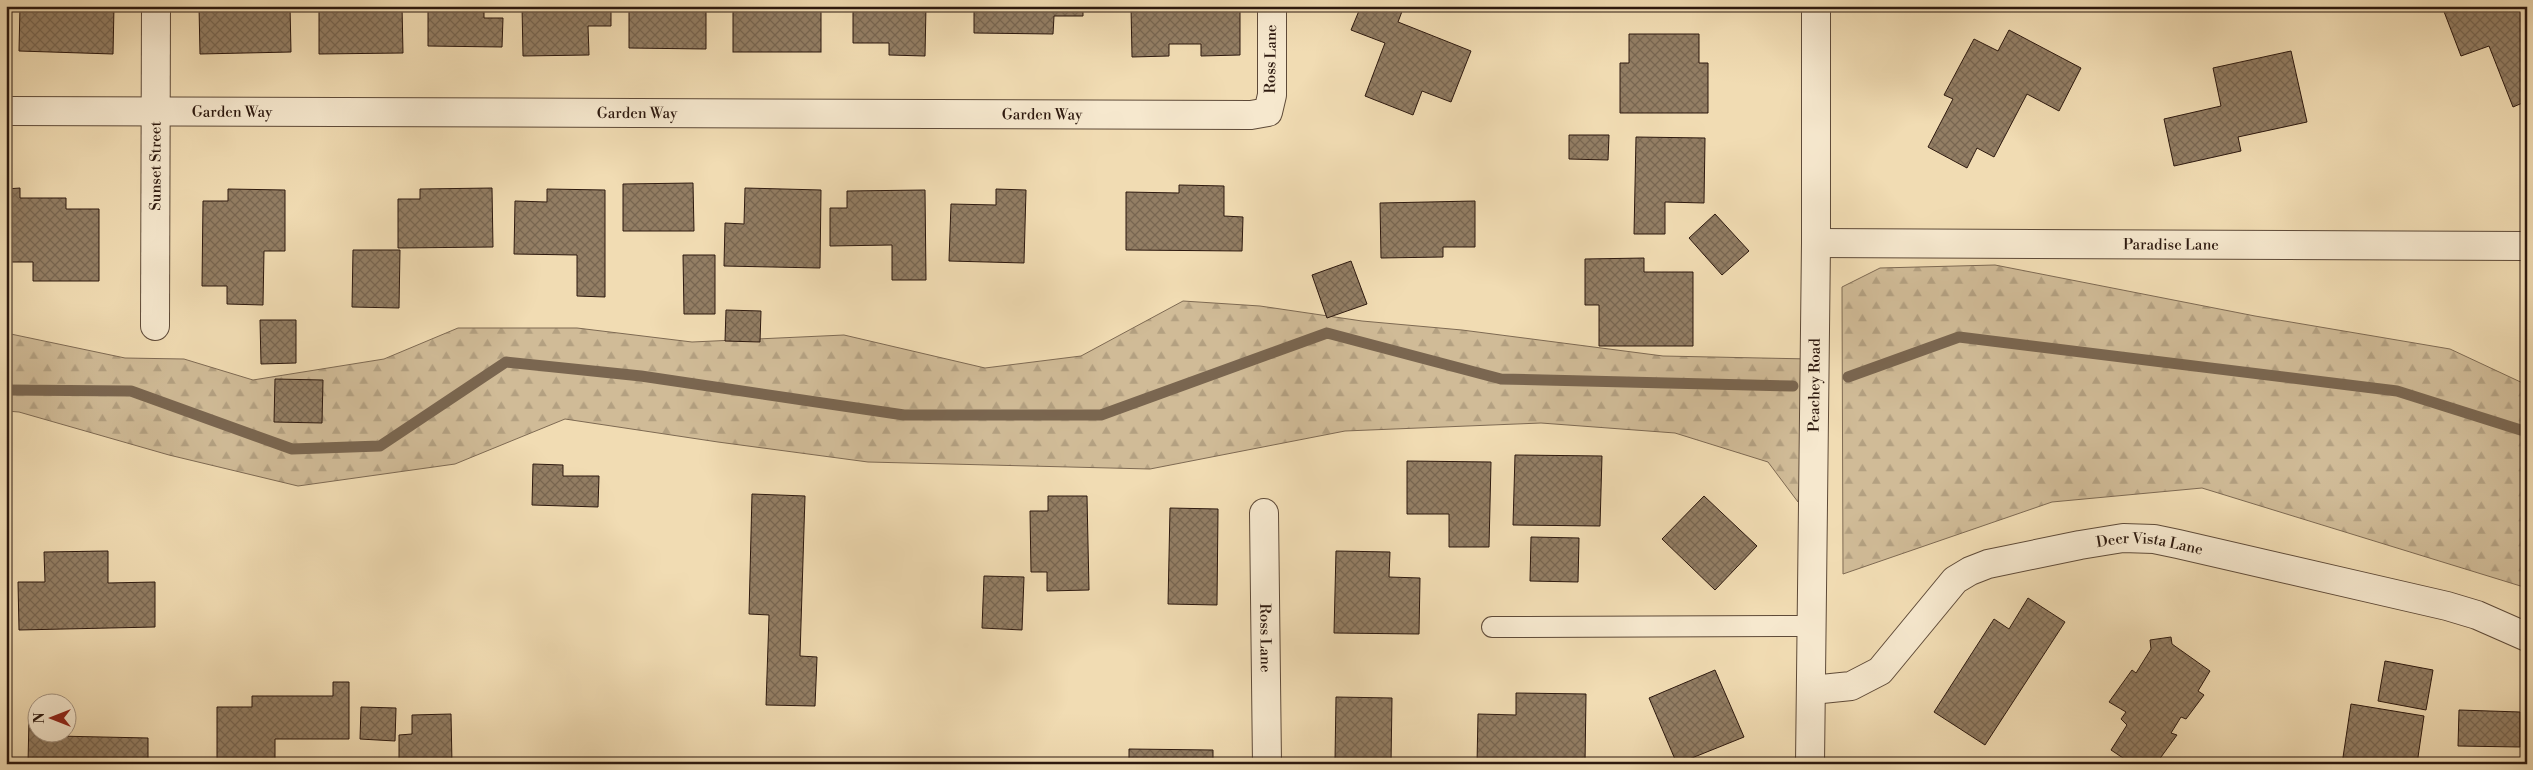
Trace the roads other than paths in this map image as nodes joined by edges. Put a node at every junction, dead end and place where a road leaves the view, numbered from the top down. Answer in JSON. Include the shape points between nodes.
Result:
{"nodes":[{"id":1,"x":156,"y":6,"type":"edge"},
{"id":2,"x":1272,"y":6,"type":"edge"},
{"id":3,"x":1816,"y":6,"type":"edge"},
{"id":4,"x":6,"y":111,"type":"edge"},
{"id":5,"x":156,"y":111,"type":"junction"},
{"id":6,"x":1268,"y":112,"type":"joint"},
{"id":7,"x":1816,"y":242,"type":"junction"},
{"id":8,"x":2527,"y":246,"type":"edge"},
{"id":9,"x":155,"y":326,"type":"dead end"},
{"id":10,"x":1264,"y":513,"type":"dead end"},
{"id":11,"x":1812,"y":626,"type":"junction"},
{"id":12,"x":1492,"y":627,"type":"dead end"},
{"id":13,"x":2527,"y":637,"type":"edge"},
{"id":14,"x":1812,"y":690,"type":"junction"},
{"id":15,"x":1267,"y":764,"type":"edge"},
{"id":16,"x":1810,"y":764,"type":"edge"}],
"edges":[{"from":1,"to":5,"type":"street","name":"Sunset Street"},
{"from":2,"to":6,"type":"street","name":"Ross Lane","via":[[1272,95]]},
{"from":3,"to":7,"type":"street","name":"Peachey Road"},
{"from":4,"to":5,"type":"street","name":"Garden Way"},
{"from":5,"to":6,"type":"street","name":"Garden Way","via":[[1231,115]]},
{"from":5,"to":9,"type":"street","name":"Sunset Street"},
{"from":7,"to":8,"type":"street","name":"Paradise Lane"},
{"from":7,"to":11,"type":"street","name":"Peachey Road"},
{"from":10,"to":15,"type":"street","name":"Ross Lane"},
{"from":11,"to":12,"type":"lane"},
{"from":11,"to":14,"type":"street","name":"Peachey Road"},
{"from":13,"to":14,"type":"street","name":"Deer Vista Lane","via":[[2477,615],[2408,596],[2154,539],[2123,538],[2036,553],[1970,571],[1955,580],[1880,672],[1851,686]]},
{"from":14,"to":16,"type":"street","name":"Peachey Road"}]}
